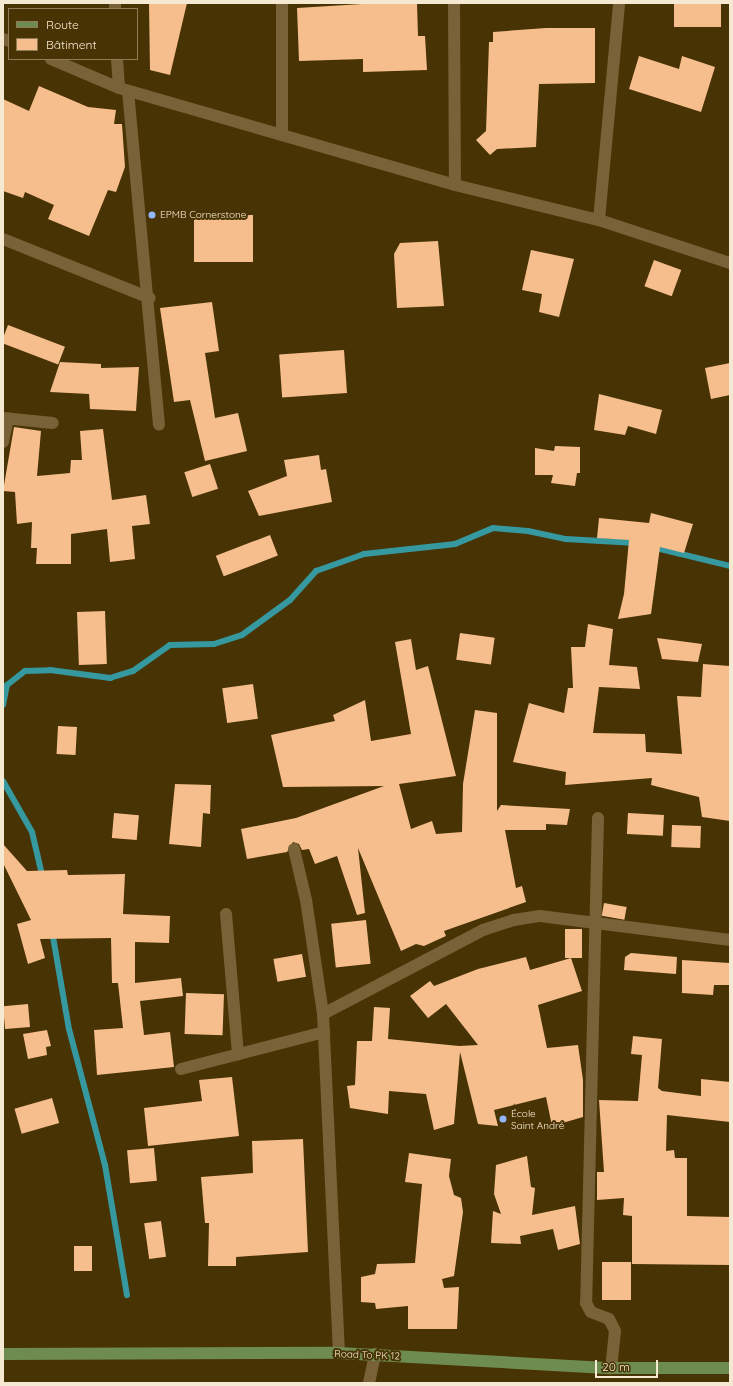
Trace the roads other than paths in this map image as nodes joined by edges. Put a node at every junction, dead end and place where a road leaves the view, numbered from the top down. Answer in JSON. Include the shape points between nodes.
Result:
{"nodes":[{"id":1,"x":282,"y":3,"type":"edge"},
{"id":2,"x":454,"y":3,"type":"edge"},
{"id":3,"x":619,"y":3,"type":"edge"},
{"id":4,"x":53,"y":60,"type":"edge"},
{"id":5,"x":117,"y":60,"type":"edge"},
{"id":6,"x":123,"y":89,"type":"junction"},
{"id":7,"x":282,"y":135,"type":"junction"},
{"id":8,"x":455,"y":185,"type":"junction"},
{"id":9,"x":599,"y":220,"type":"junction"},
{"id":10,"x":3,"y":240,"type":"edge"},
{"id":11,"x":730,"y":263,"type":"edge"},
{"id":12,"x":150,"y":298,"type":"junction"},
{"id":13,"x":5,"y":418,"type":"edge"},
{"id":14,"x":53,"y":423,"type":"dead end"},
{"id":15,"x":159,"y":425,"type":"dead end"},
{"id":16,"x":3,"y":442,"type":"edge"},
{"id":17,"x":598,"y":818,"type":"dead end"},
{"id":18,"x":294,"y":849,"type":"dead end"},
{"id":19,"x":226,"y":914,"type":"dead end"},
{"id":20,"x":593,"y":925,"type":"junction"},
{"id":21,"x":730,"y":940,"type":"edge"},
{"id":22,"x":323,"y":1014,"type":"junction"},
{"id":23,"x":324,"y":1032,"type":"junction"},
{"id":24,"x":238,"y":1054,"type":"junction"},
{"id":25,"x":181,"y":1069,"type":"dead end"},
{"id":26,"x":339,"y":1353,"type":"junction"},
{"id":27,"x":3,"y":1354,"type":"edge"},
{"id":28,"x":375,"y":1354,"type":"junction"},
{"id":29,"x":611,"y":1368,"type":"junction"},
{"id":30,"x":730,"y":1368,"type":"edge"},
{"id":31,"x":369,"y":1383,"type":"edge"}],
"edges":[{"from":1,"to":7,"type":"street"},
{"from":2,"to":8,"type":"street"},
{"from":3,"to":9,"type":"street"},
{"from":4,"to":6,"type":"street"},
{"from":5,"to":6,"type":"street"},
{"from":6,"to":7,"type":"street"},
{"from":6,"to":12,"type":"street"},
{"from":7,"to":8,"type":"street"},
{"from":8,"to":9,"type":"street"},
{"from":9,"to":11,"type":"street"},
{"from":10,"to":12,"type":"street"},
{"from":12,"to":15,"type":"street"},
{"from":13,"to":14,"type":"street"},
{"from":13,"to":16,"type":"street"},
{"from":17,"to":20,"type":"street"},
{"from":18,"to":22,"type":"street","via":[[306,900]]},
{"from":19,"to":24,"type":"street"},
{"from":20,"to":21,"type":"street"},
{"from":20,"to":22,"type":"street","via":[[540,916],[514,920],[483,930]]},
{"from":20,"to":29,"type":"street","via":[[586,1303],[591,1312],[608,1319],[616,1331]]},
{"from":22,"to":23,"type":"street"},
{"from":23,"to":24,"type":"street"},
{"from":23,"to":26,"type":"street"},
{"from":24,"to":25,"type":"street"},
{"from":26,"to":27,"type":"main road","name":"Road To PK 12"},
{"from":26,"to":28,"type":"main road","name":"Road To PK 12"},
{"from":28,"to":29,"type":"main road","name":"Road To PK 12"},
{"from":28,"to":31,"type":"street"},
{"from":29,"to":30,"type":"main road","name":"Road To PK 12"}]}
